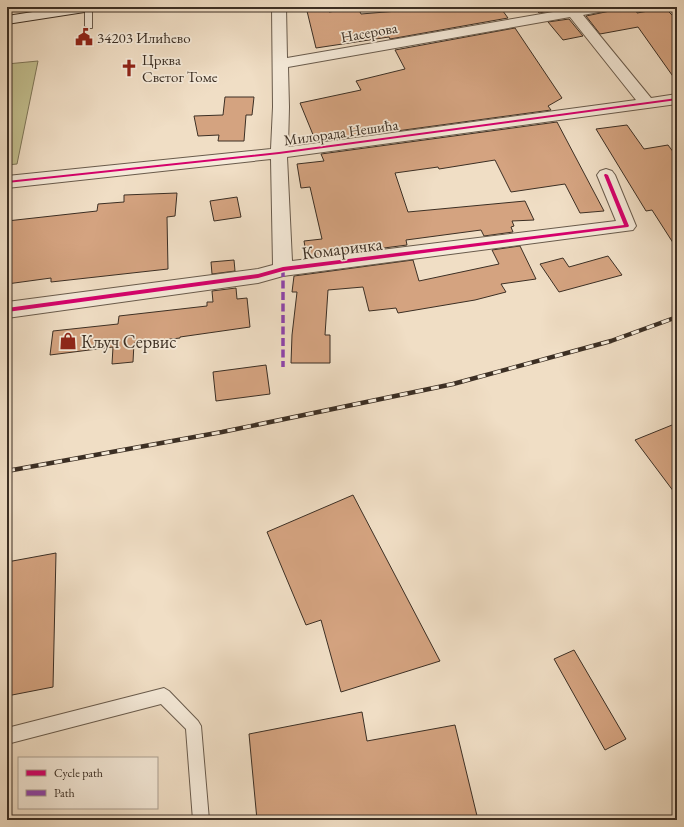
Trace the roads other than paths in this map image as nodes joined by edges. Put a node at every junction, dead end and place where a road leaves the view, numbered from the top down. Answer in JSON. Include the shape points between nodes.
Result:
{"nodes":[{"id":1,"x":90,"y":7,"type":"edge"},
{"id":2,"x":279,"y":7,"type":"edge"},
{"id":3,"x":605,"y":7,"type":"edge"},
{"id":4,"x":574,"y":13,"type":"junction"},
{"id":5,"x":7,"y":20,"type":"edge"},
{"id":6,"x":89,"y":26,"type":"dead end"},
{"id":7,"x":281,"y":63,"type":"junction"},
{"id":8,"x":677,"y":99,"type":"edge"},
{"id":9,"x":647,"y":103,"type":"junction"},
{"id":10,"x":279,"y":153,"type":"junction"},
{"id":11,"x":606,"y":176,"type":"dead end"},
{"id":12,"x":7,"y":182,"type":"edge"},
{"id":13,"x":283,"y":269,"type":"junction"},
{"id":14,"x":7,"y":310,"type":"edge"},
{"id":15,"x":7,"y":736,"type":"edge"},
{"id":16,"x":201,"y":820,"type":"edge"}],
"edges":[{"from":1,"to":5,"type":"street"},
{"from":1,"to":6,"type":"lane"},
{"from":2,"to":7,"type":"street"},
{"from":3,"to":4,"type":"street","name":"Насерова"},
{"from":4,"to":7,"type":"street","name":"Насерова"},
{"from":4,"to":9,"type":"street"},
{"from":7,"to":10,"type":"street"},
{"from":8,"to":9,"type":"street","name":"Милорада Нешића"},
{"from":9,"to":10,"type":"street","name":"Милорада Нешића"},
{"from":10,"to":12,"type":"street","name":"Милорада Нешића"},
{"from":10,"to":13,"type":"street"},
{"from":11,"to":13,"type":"street","name":"Комаричка","via":[[627,226]]},
{"from":13,"to":14,"type":"street","name":"Комаричка","via":[[251,277]]},
{"from":15,"to":16,"type":"lane","via":[[164,696],[193,726]]}]}
